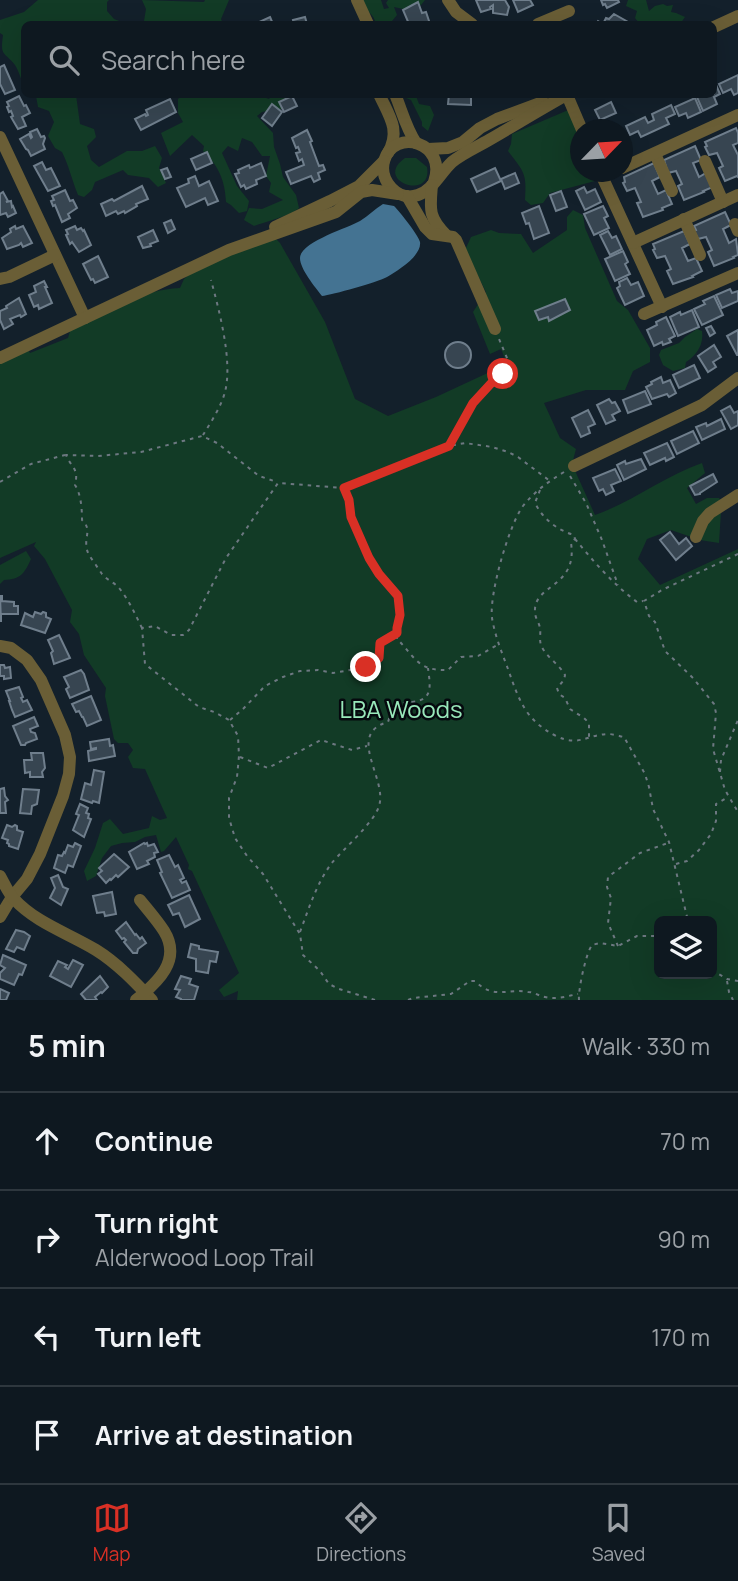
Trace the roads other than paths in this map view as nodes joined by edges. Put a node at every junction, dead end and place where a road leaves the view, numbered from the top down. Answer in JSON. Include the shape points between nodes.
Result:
{"nodes":[{"id":1,"x":356,"y":0,"type":"edge"},
{"id":2,"x":448,"y":0,"type":"edge"},
{"id":3,"x":569,"y":11,"type":"dead end"},
{"id":4,"x":738,"y":16,"type":"edge"},
{"id":5,"x":361,"y":21,"type":"edge"},
{"id":6,"x":366,"y":21,"type":"edge"},
{"id":7,"x":468,"y":21,"type":"edge"},
{"id":8,"x":545,"y":21,"type":"edge"},
{"id":9,"x":717,"y":25,"type":"edge"},
{"id":10,"x":381,"y":98,"type":"edge"},
{"id":11,"x":397,"y":98,"type":"edge"},
{"id":12,"x":558,"y":98,"type":"edge"},
{"id":13,"x":562,"y":98,"type":"edge"},
{"id":14,"x":568,"y":98,"type":"edge"},
{"id":15,"x":738,"y":115,"type":"edge"},
{"id":16,"x":577,"y":119,"type":"edge"},
{"id":17,"x":0,"y":137,"type":"edge"},
{"id":18,"x":422,"y":146,"type":"junction"},
{"id":19,"x":655,"y":153,"type":"junction"},
{"id":20,"x":385,"y":159,"type":"junction"},
{"id":21,"x":705,"y":161,"type":"dead end"},
{"id":22,"x":633,"y":163,"type":"edge"},
{"id":23,"x":605,"y":182,"type":"edge"},
{"id":24,"x":433,"y":184,"type":"junction"},
{"id":25,"x":672,"y":191,"type":"dead end"},
{"id":26,"x":402,"y":195,"type":"junction"},
{"id":27,"x":738,"y":195,"type":"edge"},
{"id":28,"x":723,"y":202,"type":"junction"},
{"id":29,"x":684,"y":219,"type":"junction"},
{"id":30,"x":446,"y":235,"type":"junction"},
{"id":31,"x":633,"y":243,"type":"junction"},
{"id":32,"x":229,"y":250,"type":"junction"},
{"id":33,"x":55,"y":255,"type":"junction"},
{"id":34,"x":701,"y":255,"type":"dead end"},
{"id":35,"x":738,"y":273,"type":"edge"},
{"id":36,"x":0,"y":279,"type":"edge"},
{"id":37,"x":662,"y":307,"type":"junction"},
{"id":38,"x":644,"y":314,"type":"dead end"},
{"id":39,"x":85,"y":318,"type":"junction"},
{"id":40,"x":495,"y":329,"type":"road end"},
{"id":41,"x":0,"y":358,"type":"edge"},
{"id":42,"x":738,"y":378,"type":"edge"},
{"id":43,"x":574,"y":466,"type":"road end"},
{"id":44,"x":738,"y":495,"type":"edge"},
{"id":45,"x":696,"y":537,"type":"dead end"},
{"id":46,"x":0,"y":646,"type":"edge"},
{"id":47,"x":0,"y":876,"type":"edge"},
{"id":48,"x":12,"y":897,"type":"junction"},
{"id":49,"x":140,"y":900,"type":"dead end"},
{"id":50,"x":0,"y":917,"type":"edge"},
{"id":51,"x":145,"y":998,"type":"edge"}],
"edges":[{"from":1,"to":5,"type":"street"},
{"from":1,"to":6,"type":"street"},
{"from":2,"to":7,"type":"street"},
{"from":3,"to":8,"type":"street"},
{"from":4,"to":9,"type":"street"},
{"from":10,"to":20,"type":"street","via":[[395,131]]},
{"from":11,"to":18,"type":"street","via":[[409,132]]},
{"from":12,"to":18,"type":"street","via":[[497,119],[448,148]]},
{"from":13,"to":24,"type":"street","via":[[453,161]]},
{"from":14,"to":16,"type":"street"},
{"from":15,"to":19,"type":"street"},
{"from":17,"to":33,"type":"street"},
{"from":18,"to":20,"type":"street","via":[[399,144]]},
{"from":18,"to":24,"type":"street","via":[[435,158]]},
{"from":19,"to":22,"type":"street"},
{"from":19,"to":25,"type":"street"},
{"from":20,"to":26,"type":"street","via":[[387,183]]},
{"from":20,"to":32,"type":"street","via":[[359,186]]},
{"from":21,"to":28,"type":"street"},
{"from":23,"to":31,"type":"street"},
{"from":24,"to":26,"type":"street","via":[[419,195]]},
{"from":24,"to":30,"type":"street","via":[[431,214]]},
{"from":26,"to":30,"type":"street","via":[[432,234]]},
{"from":26,"to":32,"type":"street","via":[[361,192],[336,212]]},
{"from":27,"to":28,"type":"street"},
{"from":28,"to":29,"type":"street"},
{"from":29,"to":31,"type":"street"},
{"from":29,"to":34,"type":"street"},
{"from":30,"to":40,"type":"street","via":[[453,237],[462,251]]},
{"from":31,"to":37,"type":"street"},
{"from":32,"to":39,"type":"street"},
{"from":33,"to":36,"type":"street"},
{"from":33,"to":39,"type":"street"},
{"from":35,"to":37,"type":"street"},
{"from":37,"to":38,"type":"street"},
{"from":39,"to":41,"type":"street"},
{"from":42,"to":43,"type":"street","via":[[702,405]]},
{"from":44,"to":45,"type":"street","via":[[702,521]]},
{"from":46,"to":48,"type":"street","via":[[27,660],[41,680],[70,757],[63,796],[40,854]]},
{"from":47,"to":48,"type":"street"},
{"from":48,"to":50,"type":"street"},
{"from":48,"to":51,"type":"street","via":[[36,919],[98,951],[121,969]]},
{"from":49,"to":51,"type":"street","via":[[166,933],[172,955]]}]}
